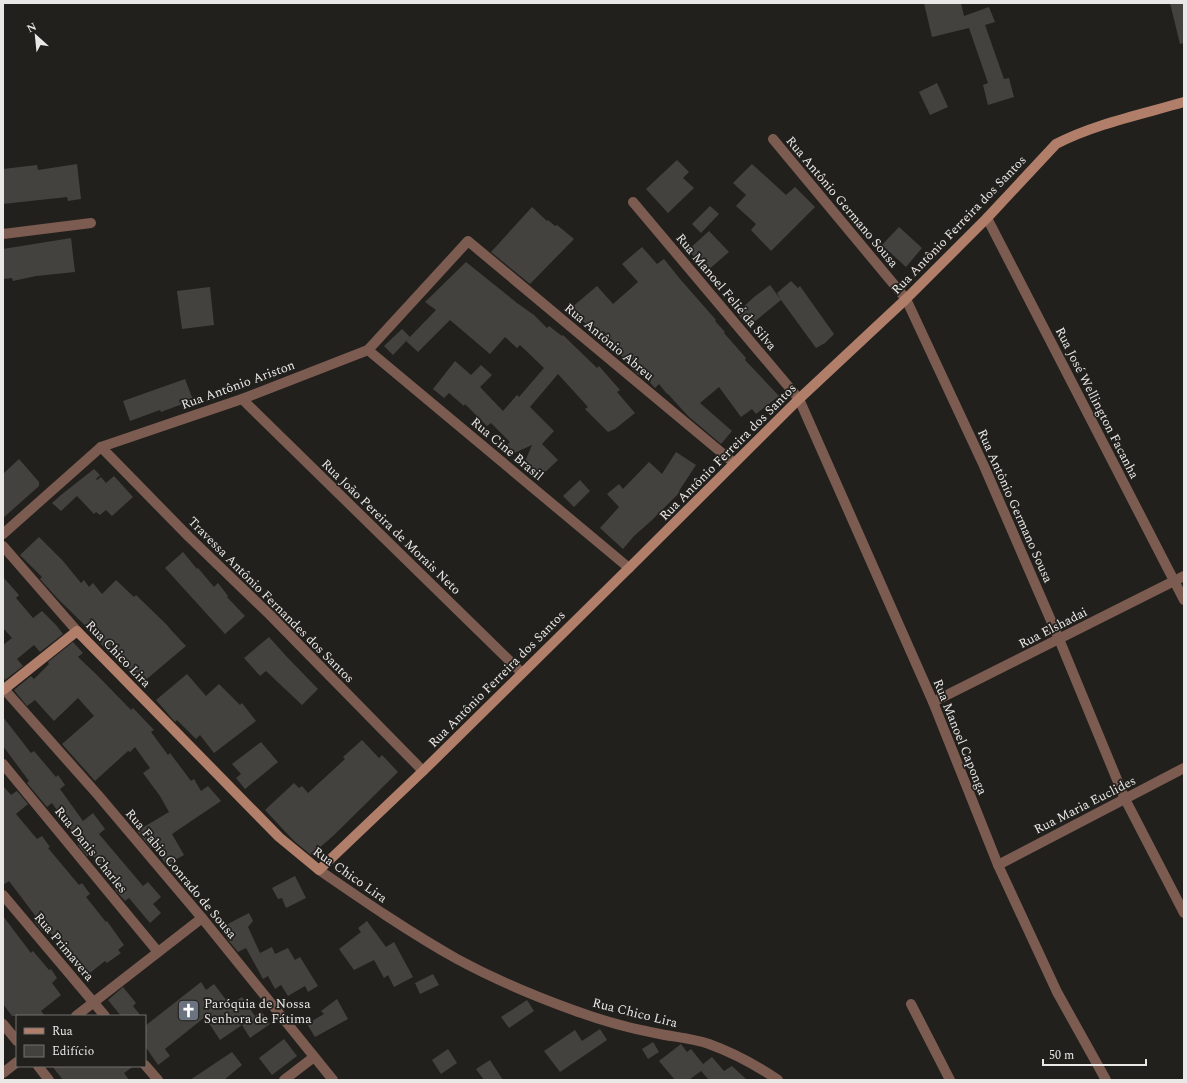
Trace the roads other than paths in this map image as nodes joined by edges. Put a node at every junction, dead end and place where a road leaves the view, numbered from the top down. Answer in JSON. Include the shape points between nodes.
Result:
{"nodes":[{"id":1,"x":1184,"y":102,"type":"edge"},
{"id":2,"x":772,"y":139,"type":"dead end"},
{"id":3,"x":633,"y":202,"type":"dead end"},
{"id":4,"x":987,"y":218,"type":"junction"},
{"id":5,"x":91,"y":223,"type":"dead end"},
{"id":6,"x":3,"y":234,"type":"edge"},
{"id":7,"x":468,"y":241,"type":"joint"},
{"id":8,"x":906,"y":299,"type":"junction"},
{"id":9,"x":368,"y":350,"type":"junction"},
{"id":10,"x":242,"y":399,"type":"junction"},
{"id":11,"x":799,"y":399,"type":"junction"},
{"id":12,"x":101,"y":447,"type":"junction"},
{"id":13,"x":734,"y":463,"type":"junction"},
{"id":14,"x":3,"y":534,"type":"edge"},
{"id":15,"x":3,"y":546,"type":"edge"},
{"id":16,"x":629,"y":568,"type":"junction"},
{"id":17,"x":1184,"y":576,"type":"edge"},
{"id":18,"x":1174,"y":581,"type":"junction"},
{"id":19,"x":1184,"y":600,"type":"edge"},
{"id":20,"x":77,"y":631,"type":"junction"},
{"id":21,"x":1059,"y":639,"type":"junction"},
{"id":22,"x":522,"y":673,"type":"junction"},
{"id":23,"x":4,"y":690,"type":"edge"},
{"id":24,"x":933,"y":702,"type":"junction"},
{"id":25,"x":3,"y":764,"type":"edge"},
{"id":26,"x":1184,"y":768,"type":"edge"},
{"id":27,"x":423,"y":771,"type":"junction"},
{"id":28,"x":1125,"y":799,"type":"junction"},
{"id":29,"x":998,"y":865,"type":"junction"},
{"id":30,"x":319,"y":870,"type":"junction"},
{"id":31,"x":3,"y":896,"type":"edge"},
{"id":32,"x":1184,"y":913,"type":"edge"},
{"id":33,"x":202,"y":918,"type":"junction"},
{"id":34,"x":158,"y":952,"type":"junction"},
{"id":35,"x":93,"y":1002,"type":"junction"},
{"id":36,"x":911,"y":1004,"type":"dead end"},
{"id":37,"x":77,"y":1015,"type":"edge"},
{"id":38,"x":104,"y":1015,"type":"edge"},
{"id":39,"x":3,"y":1024,"type":"edge"},
{"id":40,"x":16,"y":1040,"type":"edge"},
{"id":41,"x":314,"y":1057,"type":"junction"},
{"id":42,"x":16,"y":1063,"type":"edge"},
{"id":43,"x":146,"y":1065,"type":"edge"},
{"id":44,"x":39,"y":1067,"type":"edge"},
{"id":45,"x":3,"y":1073,"type":"edge"},
{"id":46,"x":49,"y":1080,"type":"edge"},
{"id":47,"x":158,"y":1080,"type":"edge"},
{"id":48,"x":284,"y":1080,"type":"edge"},
{"id":49,"x":333,"y":1080,"type":"edge"},
{"id":50,"x":778,"y":1080,"type":"edge"},
{"id":51,"x":950,"y":1080,"type":"edge"},
{"id":52,"x":1106,"y":1080,"type":"edge"}],
"edges":[{"from":1,"to":4,"type":"street","name":"Rua Antônio Ferreira dos Santos","via":[[1106,124],[1056,144]]},
{"from":2,"to":8,"type":"street","name":"Rua Antônio Germano Sousa"},
{"from":3,"to":11,"type":"street","name":"Rua Manoel Felié da Silva"},
{"from":4,"to":8,"type":"street","name":"Rua Antônio Ferreira dos Santos"},
{"from":4,"to":18,"type":"street","name":"Rua José Wellington Facanha"},
{"from":5,"to":6,"type":"street"},
{"from":7,"to":9,"type":"street","name":"Rua Antônio Ariston"},
{"from":7,"to":13,"type":"street","name":"Rua Antônio Abreu"},
{"from":8,"to":11,"type":"street","name":"Rua Antônio Ferreira dos Santos"},
{"from":8,"to":21,"type":"street","name":"Rua Antônio Germano Sousa","via":[[984,466]]},
{"from":9,"to":10,"type":"street","name":"Rua Antônio Ariston"},
{"from":9,"to":16,"type":"street","name":"Rua Cine Brasil"},
{"from":10,"to":12,"type":"street","name":"Rua Antônio Ariston"},
{"from":10,"to":22,"type":"street","name":"Rua João Pereira de Morais Neto"},
{"from":11,"to":13,"type":"street","name":"Rua Antônio Ferreira dos Santos"},
{"from":11,"to":24,"type":"street","name":"Rua Manoel Caponga"},
{"from":12,"to":14,"type":"street","name":"Rua Antônio Ariston"},
{"from":12,"to":27,"type":"street","name":"Travessa Antônio Fernandes dos Santos"},
{"from":13,"to":16,"type":"street","name":"Rua Antônio Ferreira dos Santos"},
{"from":15,"to":20,"type":"street","name":"Rua Chico Lira"},
{"from":16,"to":22,"type":"street","name":"Rua Antônio Ferreira dos Santos"},
{"from":17,"to":18,"type":"street","name":"Rua Elshadai"},
{"from":18,"to":19,"type":"street","name":"Rua José Wellington Facanha"},
{"from":18,"to":21,"type":"street","name":"Rua Elshadai"},
{"from":20,"to":23,"type":"street"},
{"from":20,"to":30,"type":"street","name":"Rua Chico Lira","via":[[279,837]]},
{"from":21,"to":24,"type":"street","name":"Rua Elshadai"},
{"from":21,"to":28,"type":"street","name":"Rua Antônio Germano Sousa"},
{"from":22,"to":27,"type":"street","name":"Rua Antônio Ferreira dos Santos"},
{"from":23,"to":33,"type":"street","name":"Rua Fabio Conrado de Sousa","via":[[98,795]]},
{"from":24,"to":29,"type":"street","name":"Rua Manoel Caponga"},
{"from":25,"to":34,"type":"street","name":"Rua Danis Charles"},
{"from":26,"to":28,"type":"street","name":"Rua Maria Euclides"},
{"from":27,"to":30,"type":"street","name":"Rua Antônio Ferreira dos Santos"},
{"from":28,"to":29,"type":"street","name":"Rua Maria Euclides"},
{"from":28,"to":32,"type":"street","name":"Rua Antônio Germano Sousa"},
{"from":29,"to":52,"type":"street","name":"Rua Manoel Caponga","via":[[1057,992]]},
{"from":30,"to":50,"type":"street","name":"Rua Chico Lira","via":[[413,933],[506,983],[600,1019],[708,1043],[736,1055]]},
{"from":31,"to":35,"type":"street","name":"Rua Primavera"},
{"from":33,"to":34,"type":"street"},
{"from":33,"to":41,"type":"street","name":"Rua Fabio Conrado de Sousa"},
{"from":34,"to":35,"type":"street"},
{"from":35,"to":37,"type":"street"},
{"from":35,"to":38,"type":"street","name":"Rua Primavera"},
{"from":36,"to":51,"type":"street"},
{"from":39,"to":40,"type":"street"},
{"from":41,"to":48,"type":"street"},
{"from":41,"to":49,"type":"street","name":"Rua Fabio Conrado de Sousa"},
{"from":42,"to":45,"type":"street"},
{"from":43,"to":47,"type":"street"},
{"from":44,"to":46,"type":"street"}]}
